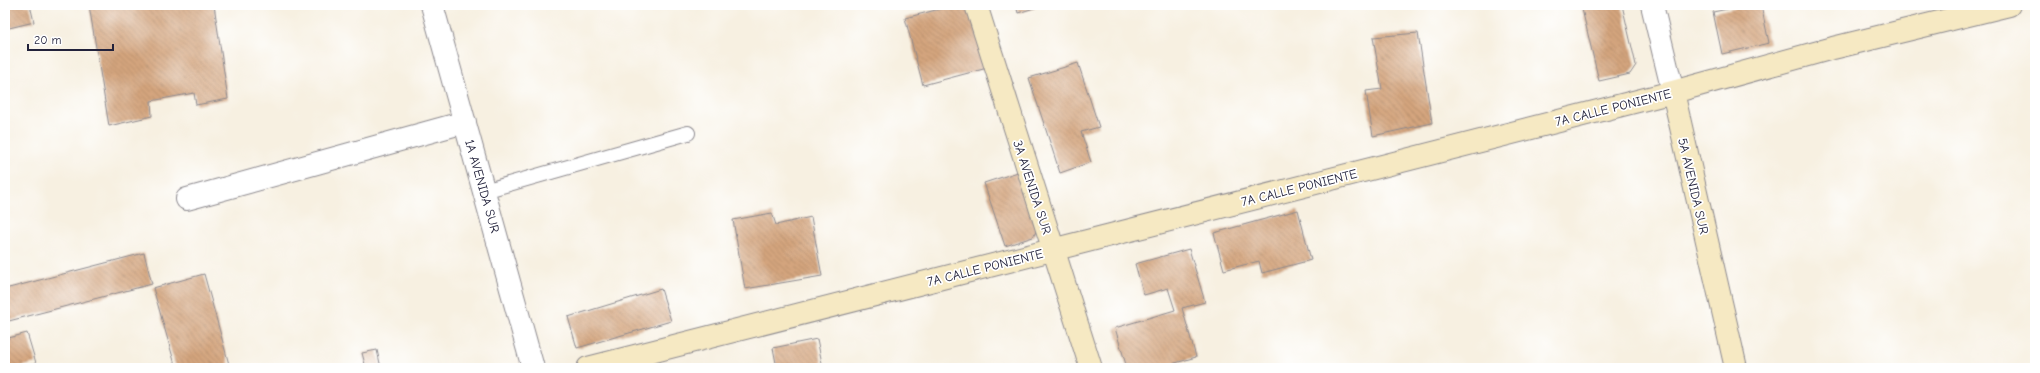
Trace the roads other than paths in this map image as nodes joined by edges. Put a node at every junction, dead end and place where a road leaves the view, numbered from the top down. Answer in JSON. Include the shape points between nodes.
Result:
{"nodes":[{"id":1,"x":432,"y":5,"type":"edge"},
{"id":2,"x":976,"y":5,"type":"edge"},
{"id":3,"x":1652,"y":5,"type":"edge"},
{"id":4,"x":2009,"y":5,"type":"edge"},
{"id":5,"x":1673,"y":92,"type":"junction"},
{"id":6,"x":465,"y":122,"type":"junction"},
{"id":7,"x":688,"y":133,"type":"dead end"},
{"id":8,"x":484,"y":191,"type":"junction"},
{"id":9,"x":187,"y":200,"type":"dead end"},
{"id":10,"x":1053,"y":250,"type":"junction"},
{"id":11,"x":533,"y":368,"type":"edge"},
{"id":12,"x":588,"y":368,"type":"edge"},
{"id":13,"x":1091,"y":368,"type":"edge"},
{"id":14,"x":1736,"y":368,"type":"edge"}],
"edges":[{"from":1,"to":6,"type":"street","name":"1A AVENIDA SUR"},
{"from":2,"to":10,"type":"street","name":"3A AVENIDA SUR"},
{"from":3,"to":5,"type":"street","name":"5A AVENIDA SUR"},
{"from":4,"to":5,"type":"street","name":"7A CALLE PONIENTE","via":[[1833,48]]},
{"from":5,"to":10,"type":"street","name":"7A CALLE PONIENTE"},
{"from":5,"to":14,"type":"street","name":"5A AVENIDA SUR"},
{"from":6,"to":8,"type":"street","name":"1A AVENIDA SUR"},
{"from":6,"to":9,"type":"street"},
{"from":7,"to":8,"type":"lane"},
{"from":8,"to":11,"type":"street","name":"1A AVENIDA SUR"},
{"from":10,"to":12,"type":"street","name":"7A CALLE PONIENTE"},
{"from":10,"to":13,"type":"street","name":"3A AVENIDA SUR"}]}
